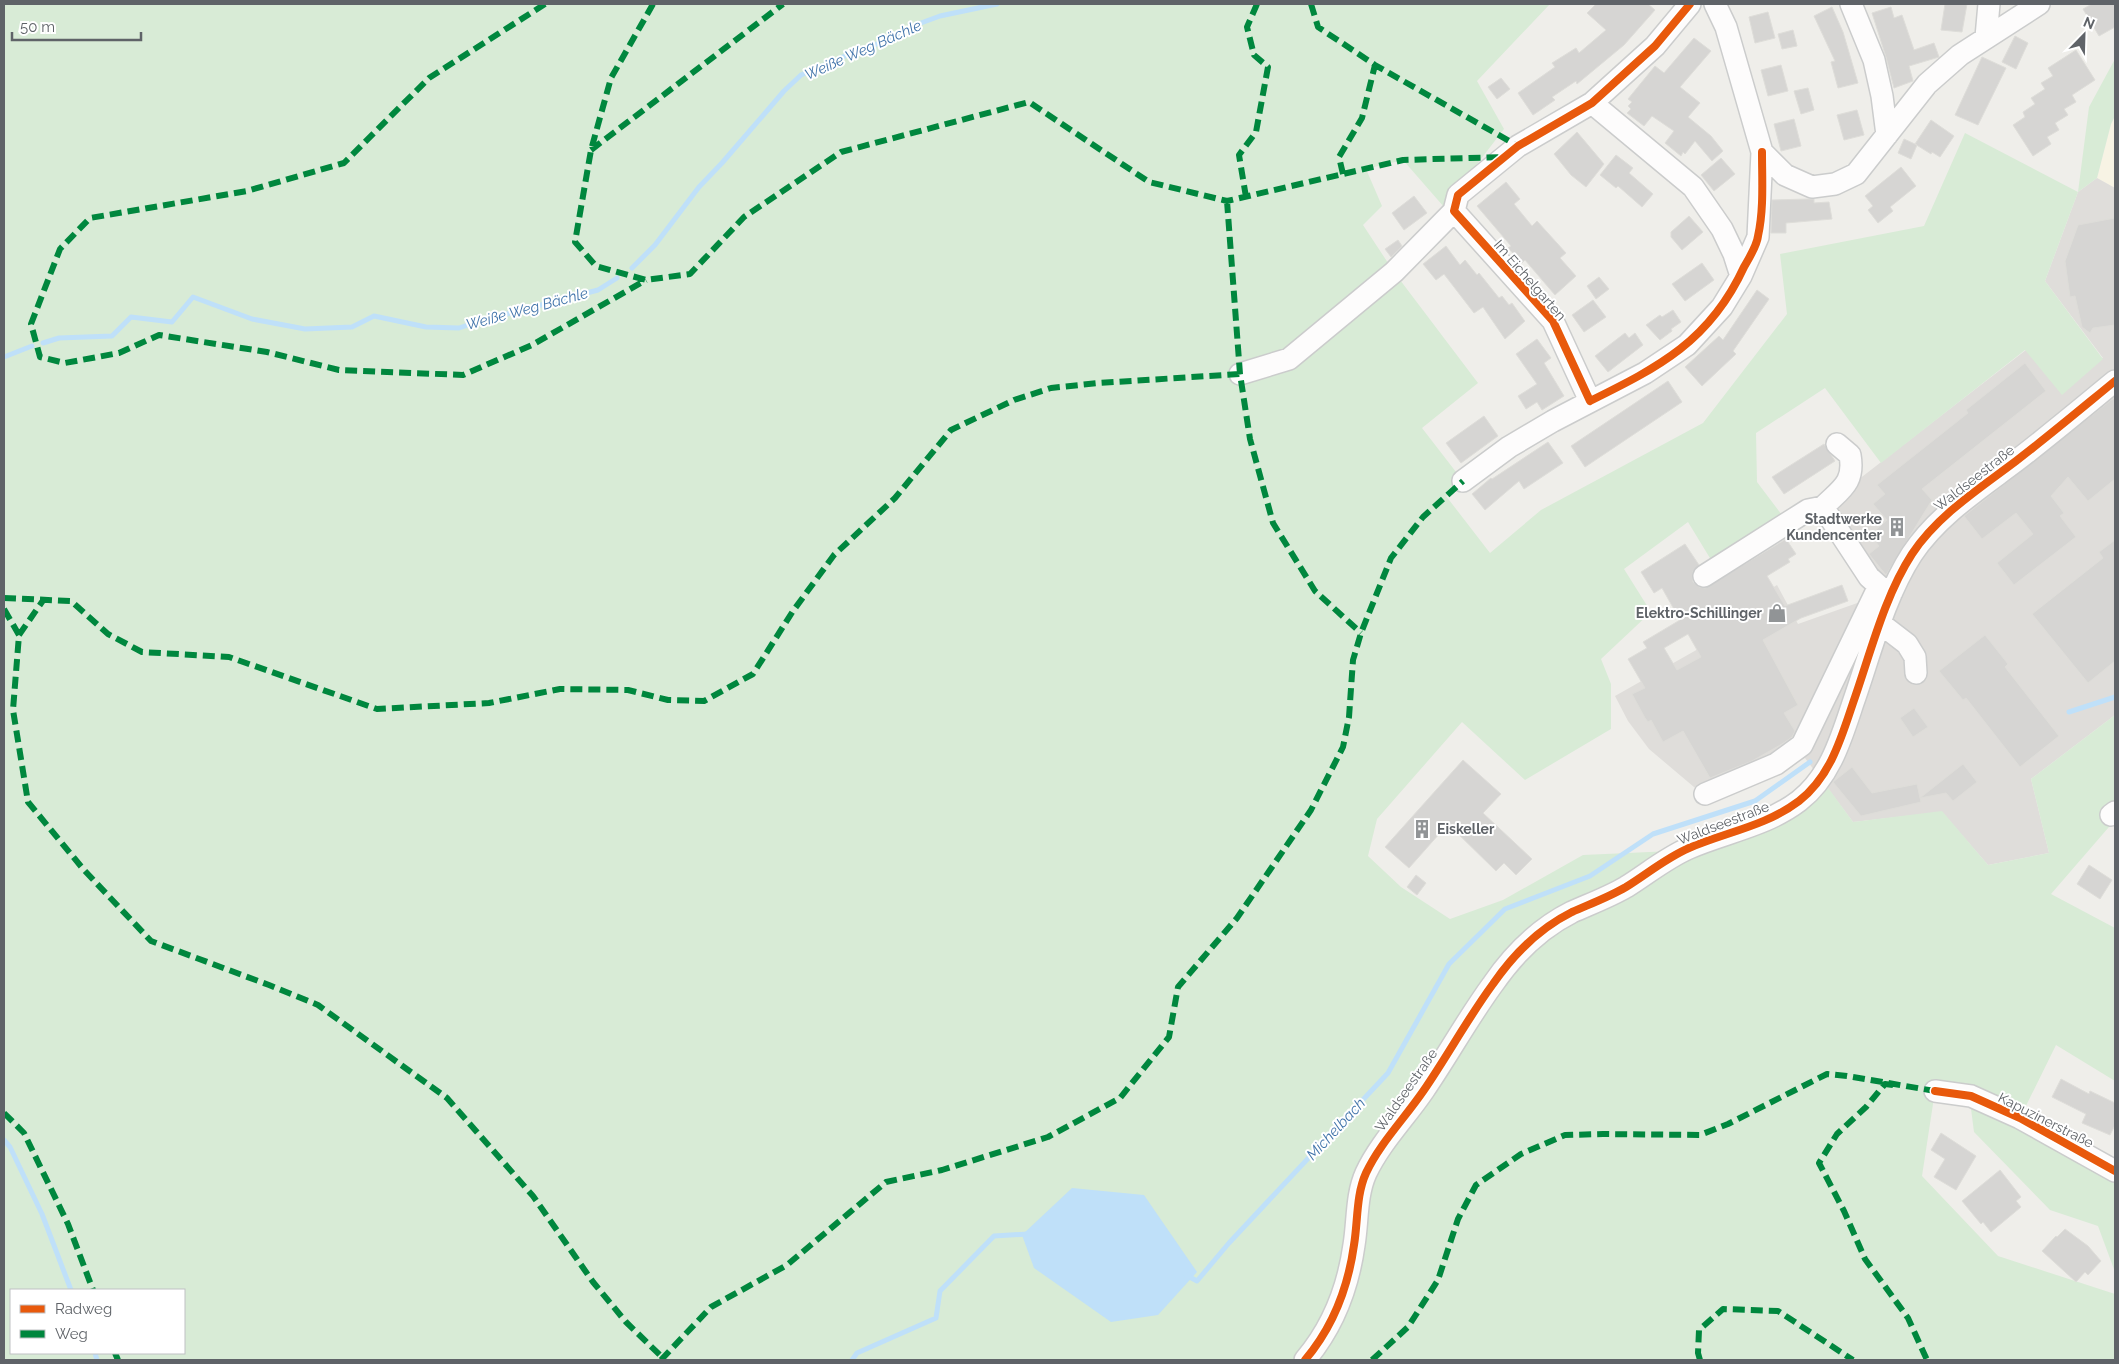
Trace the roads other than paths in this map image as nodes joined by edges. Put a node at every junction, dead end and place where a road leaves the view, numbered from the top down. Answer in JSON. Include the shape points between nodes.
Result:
{"nodes":[{"id":1,"x":1690,"y":4,"type":"edge"},
{"id":2,"x":1715,"y":4,"type":"edge"},
{"id":3,"x":1851,"y":4,"type":"edge"},
{"id":4,"x":1989,"y":4,"type":"edge"},
{"id":5,"x":2038,"y":4,"type":"edge"},
{"id":6,"x":1986,"y":37,"type":"junction"},
{"id":7,"x":1592,"y":103,"type":"junction"},
{"id":8,"x":1887,"y":135,"type":"junction"},
{"id":9,"x":1762,"y":152,"type":"junction"},
{"id":10,"x":1454,"y":211,"type":"junction"},
{"id":11,"x":1741,"y":276,"type":"junction"},
{"id":12,"x":1240,"y":374,"type":"dead end"},
{"id":13,"x":2115,"y":381,"type":"edge"},
{"id":14,"x":1590,"y":401,"type":"junction"},
{"id":15,"x":1838,"y":444,"type":"dead end"},
{"id":16,"x":1463,"y":481,"type":"dead end"},
{"id":17,"x":1823,"y":507,"type":"junction"},
{"id":18,"x":1704,"y":576,"type":"dead end"},
{"id":19,"x":1886,"y":589,"type":"junction"},
{"id":20,"x":1880,"y":624,"type":"junction"},
{"id":21,"x":1916,"y":673,"type":"dead end"},
{"id":22,"x":1705,"y":794,"type":"dead end"},
{"id":23,"x":1935,"y":1091,"type":"dead end"},
{"id":24,"x":2115,"y":1171,"type":"edge"},
{"id":25,"x":1305,"y":1360,"type":"edge"}],
"edges":[{"from":1,"to":7,"type":"street","via":[[1655,46]]},
{"from":2,"to":9,"type":"street","via":[[1726,27]]},
{"from":3,"to":8,"type":"street","via":[[1874,60]]},
{"from":4,"to":6,"type":"street"},
{"from":5,"to":6,"type":"street"},
{"from":6,"to":8,"type":"street","via":[[1927,84]]},
{"from":7,"to":10,"type":"street","via":[[1503,157],[1458,195]]},
{"from":7,"to":11,"type":"street","via":[[1693,187],[1722,229]]},
{"from":8,"to":9,"type":"street","via":[[1856,174],[1835,184],[1812,187],[1785,175]]},
{"from":9,"to":11,"type":"street","via":[[1758,238]]},
{"from":10,"to":12,"type":"street","via":[[1394,272],[1289,359]]},
{"from":10,"to":14,"type":"street","name":"Im Eichelgarten","via":[[1554,321]]},
{"from":11,"to":14,"type":"street","via":[[1722,307],[1687,346],[1645,373]]},
{"from":13,"to":19,"type":"street","name":"Waldseestraße","via":[[1935,524]]},
{"from":14,"to":16,"type":"street","via":[[1509,447]]},
{"from":15,"to":17,"type":"street","via":[[1850,455],[1853,470],[1846,485]]},
{"from":17,"to":18,"type":"street","via":[[1808,510]]},
{"from":17,"to":19,"type":"street","via":[[1870,577]]},
{"from":19,"to":20,"type":"street","name":"Waldseestraße"},
{"from":19,"to":22,"type":"street","via":[[1802,745],[1776,764]]},
{"from":20,"to":21,"type":"street","via":[[1907,644],[1915,657]]},
{"from":20,"to":25,"type":"street","name":"Waldseestraße","via":[[1838,745],[1814,788],[1778,816],[1672,856],[1608,897],[1548,926],[1495,980],[1365,1175],[1346,1284],[1322,1339]]},
{"from":23,"to":24,"type":"street","name":"Kapuzinerstraße","via":[[1971,1096],[2020,1118]]}]}
